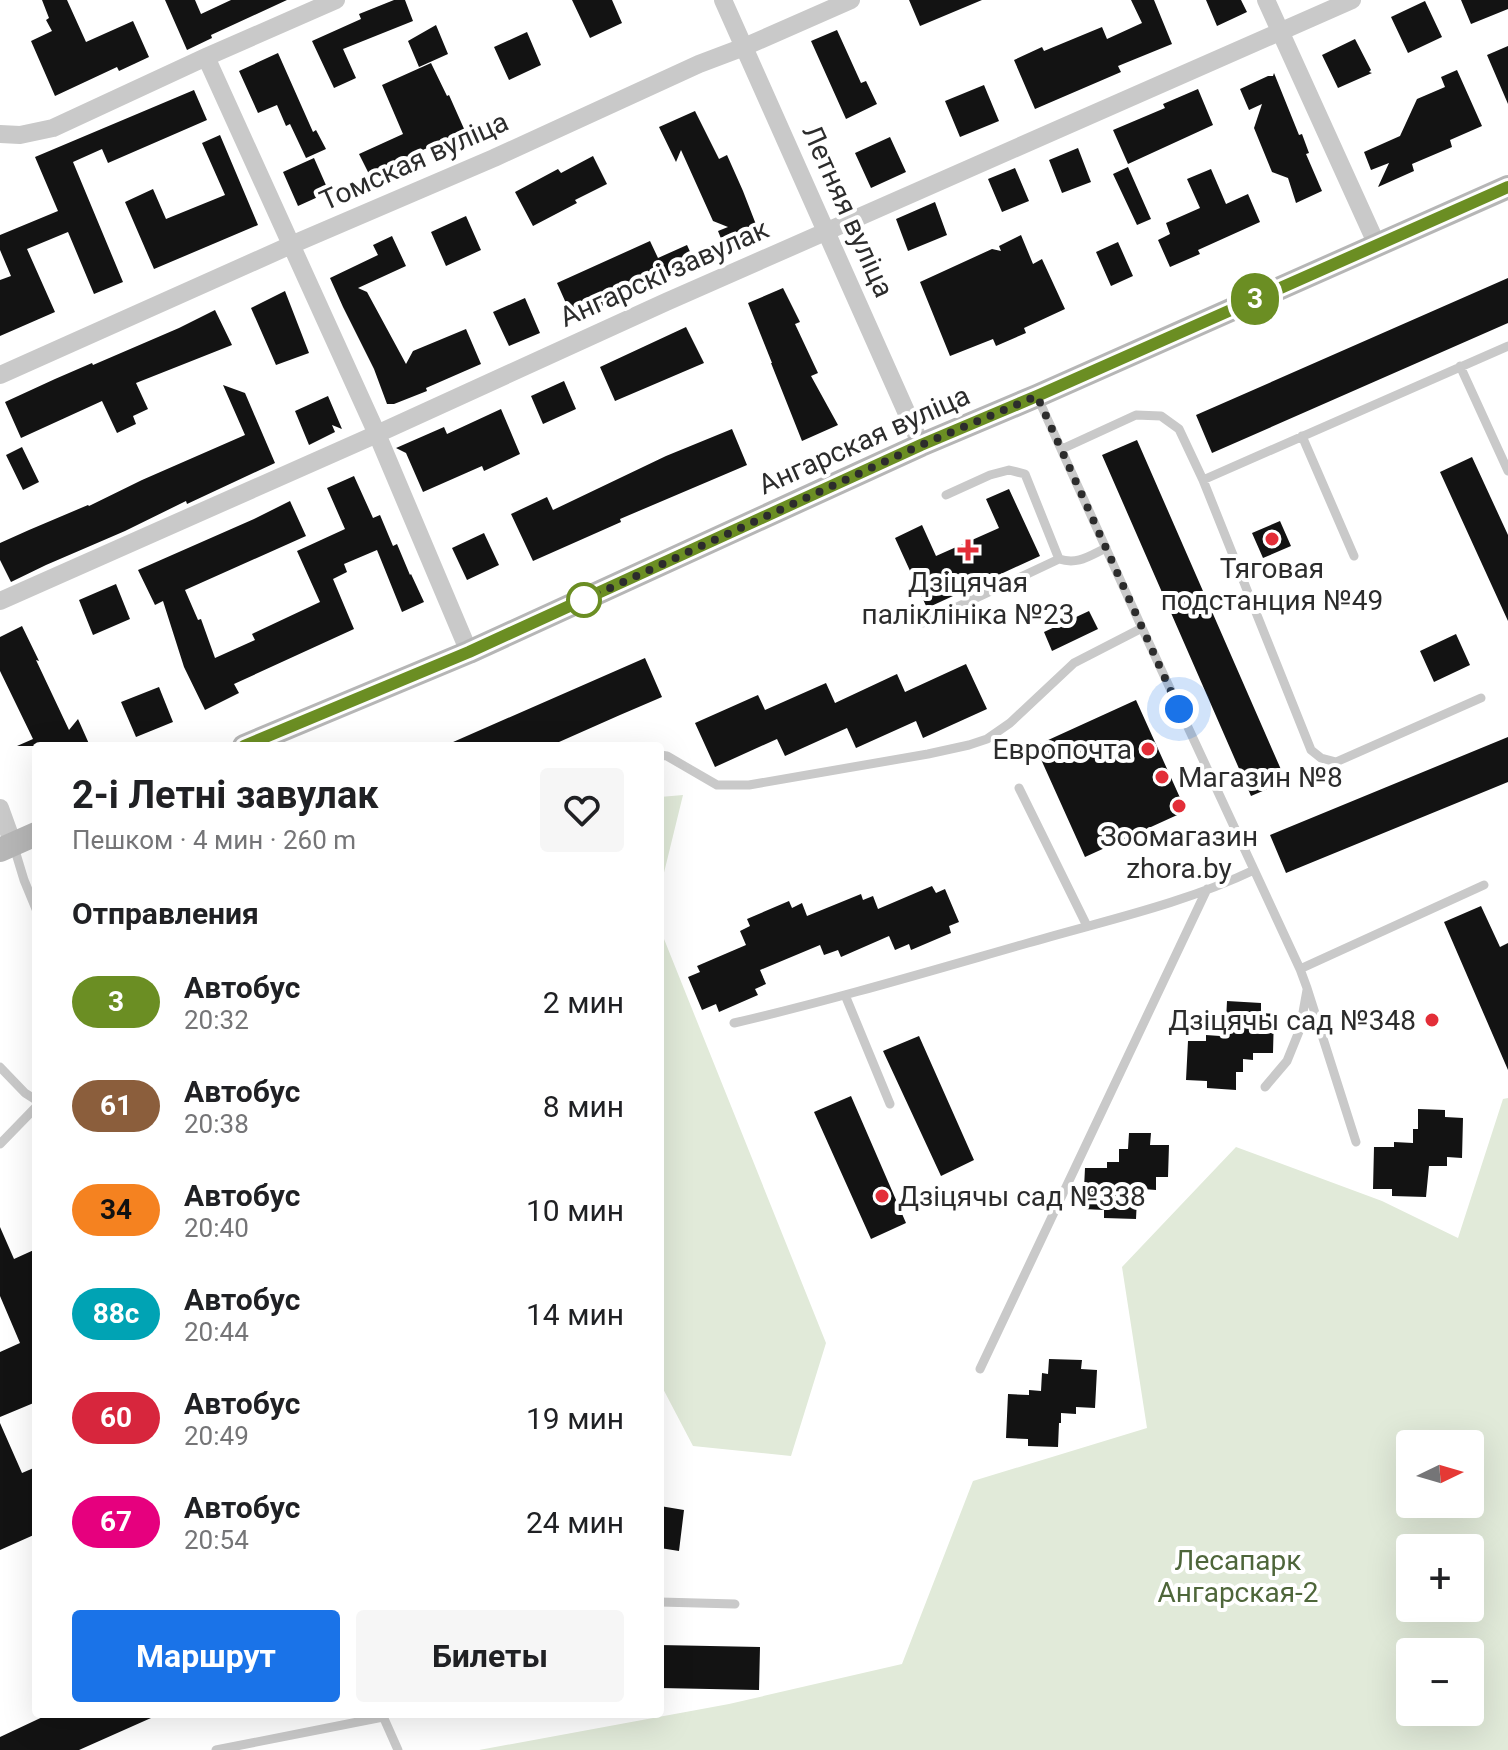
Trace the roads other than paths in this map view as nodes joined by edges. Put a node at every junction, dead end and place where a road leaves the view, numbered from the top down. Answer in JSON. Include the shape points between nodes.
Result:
{"nodes":[{"id":1,"x":336,"y":0,"type":"edge"},
{"id":2,"x":723,"y":0,"type":"edge"},
{"id":3,"x":851,"y":0,"type":"edge"},
{"id":4,"x":1266,"y":0,"type":"edge"},
{"id":5,"x":1352,"y":0,"type":"edge"},
{"id":6,"x":1279,"y":32,"type":"junction"},
{"id":7,"x":744,"y":47,"type":"junction"},
{"id":8,"x":206,"y":57,"type":"junction"},
{"id":9,"x":0,"y":134,"type":"edge"},
{"id":10,"x":1508,"y":187,"type":"edge"},
{"id":11,"x":826,"y":232,"type":"junction"},
{"id":12,"x":291,"y":245,"type":"junction"},
{"id":13,"x":1377,"y":245,"type":"junction"},
{"id":14,"x":1508,"y":346,"type":"edge"},
{"id":15,"x":1460,"y":366,"type":"junction"},
{"id":16,"x":0,"y":375,"type":"edge"},
{"id":17,"x":1037,"y":396,"type":"junction"},
{"id":18,"x":377,"y":434,"type":"junction"},
{"id":19,"x":1302,"y":436,"type":"junction"},
{"id":20,"x":921,"y":445,"type":"junction"},
{"id":21,"x":1062,"y":449,"type":"junction"},
{"id":22,"x":1508,"y":471,"type":"edge"},
{"id":23,"x":1203,"y":480,"type":"junction"},
{"id":24,"x":946,"y":495,"type":"dead end"},
{"id":25,"x":1106,"y":548,"type":"junction"},
{"id":26,"x":1354,"y":556,"type":"dead end"},
{"id":27,"x":1059,"y":559,"type":"junction"},
{"id":28,"x":0,"y":601,"type":"edge"},
{"id":29,"x":923,"y":623,"type":"dead end"},
{"id":30,"x":1142,"y":628,"type":"junction"},
{"id":31,"x":469,"y":652,"type":"junction"},
{"id":32,"x":1481,"y":698,"type":"dead end"},
{"id":33,"x":254,"y":742,"type":"edge"},
{"id":34,"x":664,"y":756,"type":"edge"},
{"id":35,"x":1019,"y":788,"type":"dead end"},
{"id":36,"x":0,"y":808,"type":"edge"},
{"id":37,"x":32,"y":836,"type":"edge"},
{"id":38,"x":7,"y":847,"type":"edge"},
{"id":39,"x":1254,"y":870,"type":"junction"},
{"id":40,"x":1484,"y":885,"type":"dead end"},
{"id":41,"x":1207,"y":889,"type":"junction"},
{"id":42,"x":32,"y":899,"type":"edge"},
{"id":43,"x":1087,"y":926,"type":"junction"},
{"id":44,"x":1300,"y":969,"type":"junction"},
{"id":45,"x":1307,"y":988,"type":"junction"},
{"id":46,"x":845,"y":995,"type":"junction"},
{"id":47,"x":734,"y":1023,"type":"dead end"},
{"id":48,"x":0,"y":1067,"type":"edge"},
{"id":49,"x":1265,"y":1087,"type":"dead end"},
{"id":50,"x":32,"y":1097,"type":"edge"},
{"id":51,"x":890,"y":1104,"type":"dead end"},
{"id":52,"x":32,"y":1111,"type":"edge"},
{"id":53,"x":1356,"y":1142,"type":"dead end"},
{"id":54,"x":0,"y":1144,"type":"edge"},
{"id":55,"x":980,"y":1369,"type":"dead end"},
{"id":56,"x":664,"y":1602,"type":"edge"},
{"id":57,"x":735,"y":1604,"type":"dead end"},
{"id":58,"x":369,"y":1718,"type":"edge"},
{"id":59,"x":384,"y":1718,"type":"edge"},
{"id":60,"x":216,"y":1750,"type":"edge"},
{"id":61,"x":398,"y":1750,"type":"edge"}],
"edges":[{"from":1,"to":8,"type":"street"},
{"from":2,"to":7,"type":"street","name":"Летняя вуліца"},
{"from":3,"to":7,"type":"street","name":"Томская вуліца"},
{"from":4,"to":6,"type":"street"},
{"from":5,"to":6,"type":"street","name":"Ангарскі завулак"},
{"from":6,"to":11,"type":"street","name":"Ангарскі завулак"},
{"from":6,"to":13,"type":"street"},
{"from":7,"to":11,"type":"street","name":"Летняя вуліца"},
{"from":7,"to":12,"type":"street","name":"Томская вуліца"},
{"from":8,"to":9,"type":"street","via":[[53,128]]},
{"from":8,"to":12,"type":"street"},
{"from":10,"to":13,"type":"main road","name":"Ангарская вуліца"},
{"from":11,"to":18,"type":"street","name":"Ангарскі завулак"},
{"from":11,"to":20,"type":"street","name":"Летняя вуліца"},
{"from":12,"to":16,"type":"street","name":"Томская вуліца"},
{"from":12,"to":18,"type":"street"},
{"from":13,"to":17,"type":"main road","name":"Ангарская вуліца"},
{"from":14,"to":15,"type":"lane"},
{"from":15,"to":19,"type":"lane"},
{"from":15,"to":22,"type":"lane"},
{"from":17,"to":20,"type":"main road","name":"Ангарская вуліца"},
{"from":17,"to":21,"type":"lane"},
{"from":18,"to":28,"type":"street","name":"Ангарскі завулак"},
{"from":18,"to":31,"type":"street"},
{"from":19,"to":23,"type":"lane"},
{"from":19,"to":26,"type":"lane"},
{"from":20,"to":31,"type":"main road","name":"Ангарская вуліца"},
{"from":21,"to":23,"type":"lane","via":[[1136,415],[1161,416],[1179,429]]},
{"from":21,"to":25,"type":"lane"},
{"from":23,"to":32,"type":"lane","via":[[1311,750],[1321,758],[1336,762]]},
{"from":24,"to":27,"type":"lane","via":[[990,475],[1009,470],[1025,474]]},
{"from":25,"to":27,"type":"lane","via":[[1071,563]]},
{"from":25,"to":30,"type":"lane"},
{"from":27,"to":29,"type":"lane"},
{"from":30,"to":34,"type":"lane","via":[[1074,663],[1010,723],[969,745],[749,785],[717,785]]},
{"from":30,"to":39,"type":"lane"},
{"from":31,"to":33,"type":"main road","name":"Ангарская вуліца"},
{"from":35,"to":43,"type":"lane"},
{"from":36,"to":38,"type":"street"},
{"from":37,"to":38,"type":"main road"},
{"from":38,"to":42,"type":"lane"},
{"from":39,"to":41,"type":"lane"},
{"from":39,"to":44,"type":"lane"},
{"from":40,"to":44,"type":"lane"},
{"from":41,"to":43,"type":"lane"},
{"from":41,"to":55,"type":"lane"},
{"from":43,"to":46,"type":"lane"},
{"from":44,"to":45,"type":"lane"},
{"from":45,"to":49,"type":"lane","via":[[1300,1029],[1287,1061]]},
{"from":45,"to":53,"type":"lane"},
{"from":46,"to":47,"type":"lane"},
{"from":46,"to":51,"type":"lane"},
{"from":48,"to":50,"type":"lane"},
{"from":52,"to":54,"type":"lane"},
{"from":56,"to":57,"type":"lane"},
{"from":58,"to":60,"type":"lane"},
{"from":59,"to":61,"type":"lane"}]}
